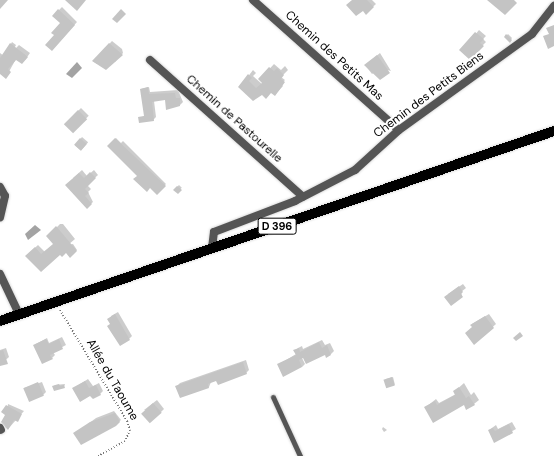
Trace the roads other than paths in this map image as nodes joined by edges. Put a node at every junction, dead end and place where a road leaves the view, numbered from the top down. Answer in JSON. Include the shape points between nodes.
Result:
{"nodes":[{"id":1,"x":253,"y":0,"type":"edge"},
{"id":2,"x":554,"y":6,"type":"edge"},
{"id":3,"x":150,"y":60,"type":"dead end"},
{"id":4,"x":399,"y":130,"type":"junction"},
{"id":5,"x":554,"y":131,"type":"edge"},
{"id":6,"x":0,"y":188,"type":"edge"},
{"id":7,"x":303,"y":197,"type":"junction"},
{"id":8,"x":0,"y":217,"type":"edge"},
{"id":9,"x":212,"y":248,"type":"junction"},
{"id":10,"x":0,"y":274,"type":"edge"},
{"id":11,"x":3,"y":285,"type":"edge"},
{"id":12,"x":19,"y":314,"type":"junction"},
{"id":13,"x":0,"y":321,"type":"edge"},
{"id":14,"x":273,"y":397,"type":"dead end"},
{"id":15,"x":300,"y":456,"type":"edge"}],
"edges":[{"from":1,"to":4,"type":"street","name":"Chemin des Petits Mas"},
{"from":2,"to":4,"type":"street","name":"Chemin des Petits Biens","via":[[532,34]]},
{"from":3,"to":7,"type":"street","name":"Chemin de Pastourelle"},
{"from":4,"to":7,"type":"street","name":"Chemin des Petits Biens","via":[[355,170]]},
{"from":5,"to":9,"type":"main road","number":"D 396"},
{"from":6,"to":8,"type":"street","via":[[5,196]]},
{"from":7,"to":9,"type":"street","name":"Chemin des Petits Biens","via":[[214,232]]},
{"from":9,"to":12,"type":"main road","number":"D 396"},
{"from":10,"to":11,"type":"street"},
{"from":11,"to":12,"type":"street"},
{"from":12,"to":13,"type":"main road","number":"D 396"},
{"from":14,"to":15,"type":"lane"}]}
